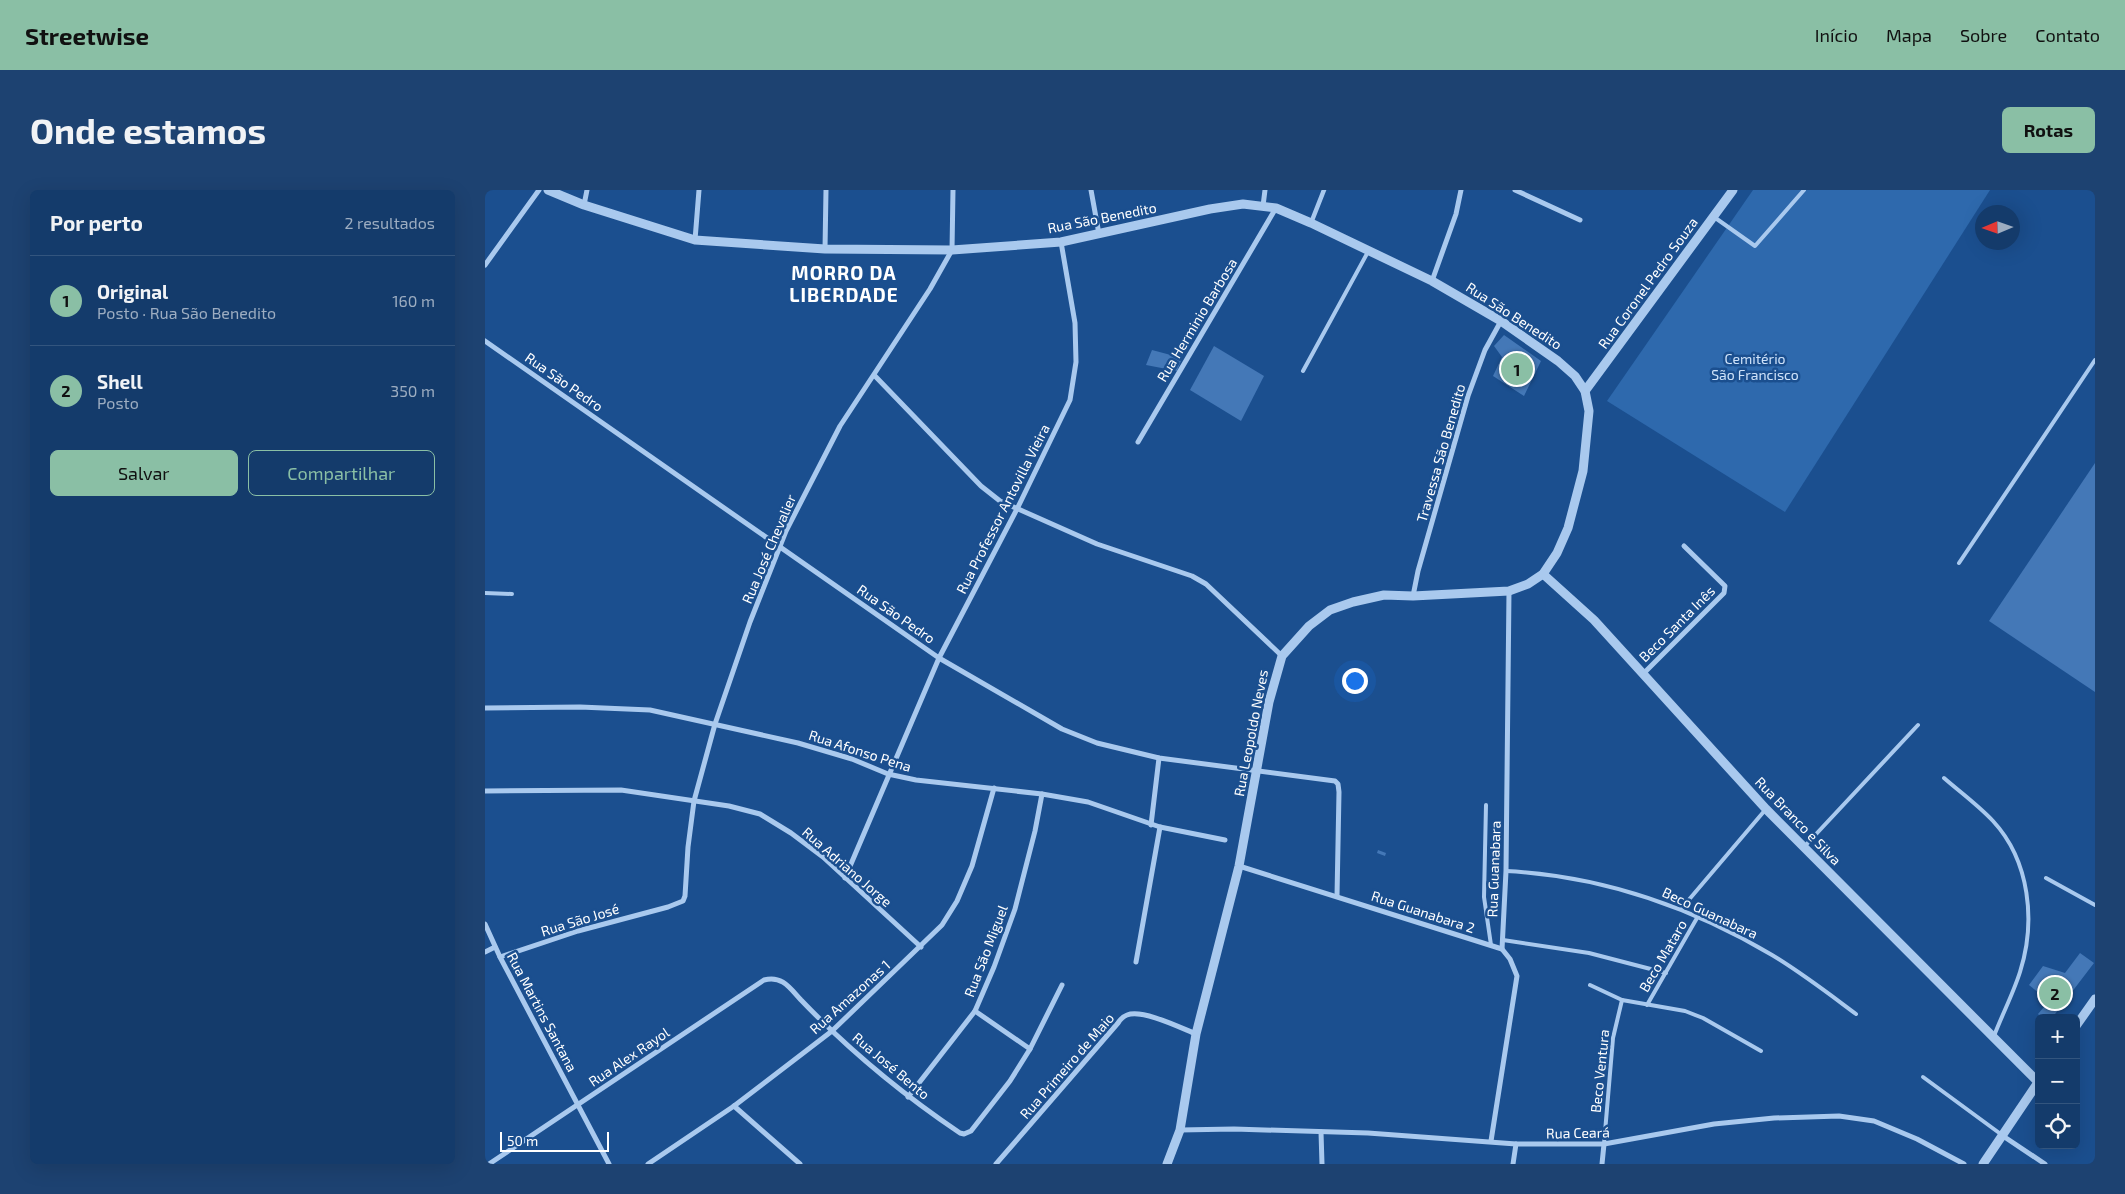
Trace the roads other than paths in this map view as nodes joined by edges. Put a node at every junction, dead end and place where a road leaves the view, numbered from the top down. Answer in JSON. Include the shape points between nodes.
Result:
{"nodes":[{"id":1,"x":539,"y":190,"type":"edge"},
{"id":2,"x":548,"y":190,"type":"edge"},
{"id":3,"x":587,"y":190,"type":"edge"},
{"id":4,"x":699,"y":190,"type":"edge"},
{"id":5,"x":826,"y":190,"type":"edge"},
{"id":6,"x":953,"y":190,"type":"edge"},
{"id":7,"x":1091,"y":190,"type":"edge"},
{"id":8,"x":1265,"y":190,"type":"edge"},
{"id":9,"x":1324,"y":190,"type":"edge"},
{"id":10,"x":1461,"y":190,"type":"edge"},
{"id":11,"x":1515,"y":190,"type":"edge"},
{"id":12,"x":1733,"y":190,"type":"edge"},
{"id":13,"x":1804,"y":190,"type":"edge"},
{"id":14,"x":584,"y":205,"type":"junction"},
{"id":15,"x":1263,"y":206,"type":"junction"},
{"id":16,"x":1276,"y":208,"type":"junction"},
{"id":17,"x":1713,"y":217,"type":"junction"},
{"id":18,"x":1580,"y":220,"type":"dead end"},
{"id":19,"x":1311,"y":223,"type":"junction"},
{"id":20,"x":1099,"y":235,"type":"junction"},
{"id":21,"x":695,"y":240,"type":"junction"},
{"id":22,"x":1061,"y":242,"type":"junction"},
{"id":23,"x":825,"y":249,"type":"junction"},
{"id":24,"x":952,"y":250,"type":"junction"},
{"id":25,"x":1369,"y":250,"type":"junction"},
{"id":26,"x":485,"y":265,"type":"edge"},
{"id":27,"x":1432,"y":281,"type":"junction"},
{"id":28,"x":1501,"y":321,"type":"junction"},
{"id":29,"x":485,"y":340,"type":"edge"},
{"id":30,"x":2095,"y":360,"type":"edge"},
{"id":31,"x":1303,"y":371,"type":"dead end"},
{"id":32,"x":875,"y":376,"type":"junction"},
{"id":33,"x":1585,"y":391,"type":"junction"},
{"id":34,"x":1138,"y":442,"type":"dead end"},
{"id":35,"x":1018,"y":507,"type":"junction"},
{"id":36,"x":1684,"y":546,"type":"dead end"},
{"id":37,"x":780,"y":548,"type":"junction"},
{"id":38,"x":1959,"y":563,"type":"dead end"},
{"id":39,"x":1543,"y":574,"type":"junction"},
{"id":40,"x":1509,"y":591,"type":"junction"},
{"id":41,"x":485,"y":593,"type":"edge"},
{"id":42,"x":512,"y":594,"type":"dead end"},
{"id":43,"x":1413,"y":596,"type":"junction"},
{"id":44,"x":1282,"y":656,"type":"junction"},
{"id":45,"x":939,"y":658,"type":"junction"},
{"id":46,"x":1643,"y":674,"type":"junction"},
{"id":47,"x":485,"y":708,"type":"edge"},
{"id":48,"x":715,"y":724,"type":"junction"},
{"id":49,"x":1918,"y":725,"type":"dead end"},
{"id":50,"x":1159,"y":758,"type":"junction"},
{"id":51,"x":1258,"y":770,"type":"junction"},
{"id":52,"x":888,"y":774,"type":"junction"},
{"id":53,"x":1944,"y":778,"type":"dead end"},
{"id":54,"x":995,"y":788,"type":"junction"},
{"id":55,"x":485,"y":790,"type":"edge"},
{"id":56,"x":1042,"y":794,"type":"junction"},
{"id":57,"x":694,"y":800,"type":"junction"},
{"id":58,"x":1486,"y":805,"type":"dead end"},
{"id":59,"x":1766,"y":809,"type":"junction"},
{"id":60,"x":1151,"y":825,"type":"junction"},
{"id":61,"x":1160,"y":827,"type":"junction"},
{"id":62,"x":1225,"y":840,"type":"dead end"},
{"id":63,"x":1804,"y":847,"type":"junction"},
{"id":64,"x":1239,"y":866,"type":"junction"},
{"id":65,"x":1506,"y":871,"type":"junction"},
{"id":66,"x":845,"y":878,"type":"junction"},
{"id":67,"x":2046,"y":878,"type":"dead end"},
{"id":68,"x":1337,"y":896,"type":"junction"},
{"id":69,"x":2095,"y":905,"type":"edge"},
{"id":70,"x":668,"y":907,"type":"joint"},
{"id":71,"x":1681,"y":909,"type":"junction"},
{"id":72,"x":1697,"y":918,"type":"junction"},
{"id":73,"x":485,"y":924,"type":"edge"},
{"id":74,"x":1503,"y":940,"type":"junction"},
{"id":75,"x":1491,"y":945,"type":"junction"},
{"id":76,"x":495,"y":947,"type":"junction"},
{"id":77,"x":921,"y":947,"type":"junction"},
{"id":78,"x":1502,"y":949,"type":"junction"},
{"id":79,"x":485,"y":952,"type":"edge"},
{"id":80,"x":500,"y":957,"type":"junction"},
{"id":81,"x":1136,"y":962,"type":"dead end"},
{"id":82,"x":1665,"y":973,"type":"junction"},
{"id":83,"x":783,"y":981,"type":"joint"},
{"id":84,"x":1062,"y":985,"type":"dead end"},
{"id":85,"x":1590,"y":985,"type":"dead end"},
{"id":86,"x":2095,"y":999,"type":"edge"},
{"id":87,"x":1622,"y":1000,"type":"junction"},
{"id":88,"x":1647,"y":1005,"type":"junction"},
{"id":89,"x":975,"y":1011,"type":"junction"},
{"id":90,"x":1856,"y":1014,"type":"dead end"},
{"id":91,"x":2080,"y":1020,"type":"edge"},
{"id":92,"x":832,"y":1032,"type":"junction"},
{"id":93,"x":1197,"y":1034,"type":"junction"},
{"id":94,"x":1994,"y":1036,"type":"junction"},
{"id":95,"x":1030,"y":1049,"type":"junction"},
{"id":96,"x":1761,"y":1051,"type":"dead end"},
{"id":97,"x":1923,"y":1077,"type":"dead end"},
{"id":98,"x":2035,"y":1077,"type":"edge"},
{"id":99,"x":2035,"y":1087,"type":"edge"},
{"id":100,"x":908,"y":1097,"type":"junction"},
{"id":101,"x":579,"y":1104,"type":"junction"},
{"id":102,"x":734,"y":1106,"type":"junction"},
{"id":103,"x":1180,"y":1130,"type":"junction"},
{"id":104,"x":1321,"y":1132,"type":"junction"},
{"id":105,"x":2003,"y":1136,"type":"junction"},
{"id":106,"x":1491,"y":1141,"type":"junction"},
{"id":107,"x":1517,"y":1144,"type":"junction"},
{"id":108,"x":1604,"y":1144,"type":"junction"},
{"id":109,"x":795,"y":1160,"type":"junction"},
{"id":110,"x":489,"y":1164,"type":"edge"},
{"id":111,"x":609,"y":1164,"type":"edge"},
{"id":112,"x":648,"y":1164,"type":"edge"},
{"id":113,"x":789,"y":1164,"type":"edge"},
{"id":114,"x":800,"y":1164,"type":"edge"},
{"id":115,"x":996,"y":1164,"type":"edge"},
{"id":116,"x":1167,"y":1164,"type":"edge"},
{"id":117,"x":1322,"y":1164,"type":"edge"},
{"id":118,"x":1513,"y":1164,"type":"edge"},
{"id":119,"x":1602,"y":1164,"type":"edge"},
{"id":120,"x":1964,"y":1164,"type":"edge"},
{"id":121,"x":1983,"y":1164,"type":"edge"},
{"id":122,"x":2045,"y":1164,"type":"edge"}],
"edges":[{"from":1,"to":26,"type":"street"},
{"from":2,"to":14,"type":"street","name":"Rua São Benedito"},
{"from":3,"to":14,"type":"street"},
{"from":4,"to":21,"type":"street"},
{"from":5,"to":23,"type":"street"},
{"from":6,"to":24,"type":"street","name":"Rua José Chevalier"},
{"from":7,"to":20,"type":"street"},
{"from":8,"to":15,"type":"street"},
{"from":9,"to":19,"type":"street"},
{"from":10,"to":27,"type":"street","via":[[1456,214]]},
{"from":11,"to":18,"type":"street"},
{"from":12,"to":17,"type":"street","name":"Rua Coronel Pedro Souza"},
{"from":13,"to":17,"type":"lane","via":[[1755,246]]},
{"from":14,"to":21,"type":"street","name":"Rua São Benedito"},
{"from":15,"to":16,"type":"street","name":"Rua São Benedito"},
{"from":15,"to":20,"type":"street","name":"Rua São Benedito","via":[[1243,204],[1210,208]]},
{"from":16,"to":19,"type":"street","name":"Rua São Benedito"},
{"from":16,"to":34,"type":"street","name":"Rua Herminio Barbosa"},
{"from":17,"to":33,"type":"street","name":"Rua Coronel Pedro Souza"},
{"from":19,"to":25,"type":"street","name":"Rua São Benedito"},
{"from":20,"to":22,"type":"street","name":"Rua São Benedito"},
{"from":21,"to":23,"type":"street","name":"Rua São Benedito"},
{"from":22,"to":24,"type":"street","name":"Rua São Benedito"},
{"from":22,"to":35,"type":"street","name":"Rua Professor Antovilla Vieira","via":[[1075,323],[1076,362],[1070,400]]},
{"from":23,"to":24,"type":"street","name":"Rua São Benedito"},
{"from":24,"to":32,"type":"street","name":"Rua José Chevalier"},
{"from":25,"to":27,"type":"street","name":"Rua São Benedito"},
{"from":25,"to":31,"type":"lane"},
{"from":27,"to":28,"type":"street","name":"Rua São Benedito"},
{"from":28,"to":33,"type":"street","name":"Rua São Benedito","via":[[1558,361],[1575,376]]},
{"from":28,"to":43,"type":"street","name":"Travessa São Benedito","via":[[1485,350],[1468,396]]},
{"from":29,"to":37,"type":"street","name":"Rua São Pedro"},
{"from":30,"to":38,"type":"lane"},
{"from":32,"to":35,"type":"street","via":[[981,486],[1000,501]]},
{"from":32,"to":37,"type":"street","name":"Rua José Chevalier","via":[[840,426],[789,523]]},
{"from":33,"to":39,"type":"street","name":"Rua Leopoldo Neves","via":[[1589,411],[1583,471],[1568,528]]},
{"from":35,"to":44,"type":"street","via":[[1097,544],[1192,576],[1216,592]]},
{"from":35,"to":45,"type":"street","name":"Rua Professor Antovilla Vieira"},
{"from":36,"to":46,"type":"street","name":"Beco Santa Inês","via":[[1725,586],[1725,593]]},
{"from":37,"to":45,"type":"street","name":"Rua São Pedro"},
{"from":37,"to":48,"type":"street","name":"Rua José Chevalier","via":[[750,622]]},
{"from":39,"to":40,"type":"street","name":"Rua Leopoldo Neves"},
{"from":39,"to":46,"type":"street","name":"Rua Branco e Silva","via":[[1594,620]]},
{"from":40,"to":43,"type":"street","name":"Rua Leopoldo Neves"},
{"from":40,"to":65,"type":"street","name":"Rua Guanabara"},
{"from":41,"to":42,"type":"lane"},
{"from":43,"to":44,"type":"street","name":"Rua Leopoldo Neves","via":[[1384,595],[1329,610],[1309,626]]},
{"from":44,"to":51,"type":"street","name":"Rua Leopoldo Neves","via":[[1269,702]]},
{"from":45,"to":50,"type":"street","name":"Rua São Pedro","via":[[1062,729],[1097,743]]},
{"from":45,"to":52,"type":"street","name":"Rua Professor Antovilla Vieira"},
{"from":46,"to":59,"type":"street","name":"Rua Branco e Silva"},
{"from":47,"to":48,"type":"street","name":"Rua Afonso Pena","via":[[650,710]]},
{"from":48,"to":52,"type":"street","name":"Rua Afonso Pena","via":[[798,743]]},
{"from":48,"to":57,"type":"street","name":"Rua José Chevalier"},
{"from":49,"to":63,"type":"lane"},
{"from":50,"to":51,"type":"street","name":"Rua São Pedro"},
{"from":50,"to":60,"type":"street"},
{"from":51,"to":64,"type":"street","name":"Rua Leopoldo Neves"},
{"from":51,"to":68,"type":"street","name":"Rua São Pedro","via":[[1332,780],[1338,784]]},
{"from":52,"to":54,"type":"street","name":"Rua Afonso Pena"},
{"from":52,"to":66,"type":"street","name":"Rua Professor Antovilla Vieira"},
{"from":53,"to":94,"type":"lane","via":[[1993,822],[2013,848],[2023,874],[2028,906],[2027,936],[2020,971]]},
{"from":54,"to":56,"type":"street","name":"Rua Afonso Pena"},
{"from":54,"to":77,"type":"street","name":"Rua Amazonas 1","via":[[972,866],[957,901],[942,925]]},
{"from":55,"to":57,"type":"street","name":"Rua Adriano Jorge","via":[[605,789]]},
{"from":56,"to":60,"type":"street","name":"Rua Afonso Pena","via":[[1088,802]]},
{"from":56,"to":89,"type":"street","name":"Rua São Miguel","via":[[1015,910]]},
{"from":57,"to":66,"type":"street","name":"Rua Adriano Jorge","via":[[760,814],[823,857]]},
{"from":57,"to":70,"type":"street","name":"Rua José Chevalier","via":[[685,896],[679,903]]},
{"from":58,"to":75,"type":"lane","via":[[1484,897]]},
{"from":59,"to":63,"type":"street","name":"Rua Branco e Silva"},
{"from":59,"to":71,"type":"lane"},
{"from":60,"to":61,"type":"street","name":"Rua Afonso Pena"},
{"from":61,"to":62,"type":"street","name":"Rua Afonso Pena"},
{"from":61,"to":81,"type":"street"},
{"from":63,"to":94,"type":"street","name":"Rua Branco e Silva"},
{"from":64,"to":68,"type":"street","name":"Rua Guanabara 2"},
{"from":64,"to":93,"type":"street","name":"Rua Leopoldo Neves"},
{"from":65,"to":71,"type":"lane","name":"Beco Guanabara","via":[[1594,881]]},
{"from":65,"to":74,"type":"street","name":"Rua Guanabara"},
{"from":66,"to":77,"type":"street","name":"Rua Adriano Jorge"},
{"from":67,"to":69,"type":"lane"},
{"from":68,"to":75,"type":"street","name":"Rua Guanabara 2"},
{"from":70,"to":80,"type":"street","name":"Rua São José"},
{"from":71,"to":72,"type":"lane","name":"Beco Guanabara"},
{"from":72,"to":82,"type":"lane","name":"Beco Mataro"},
{"from":72,"to":90,"type":"lane","name":"Beco Guanabara","via":[[1772,955]]},
{"from":73,"to":76,"type":"street","name":"Rua Martins Santana"},
{"from":74,"to":78,"type":"street","name":"Rua Guanabara"},
{"from":74,"to":82,"type":"lane","via":[[1589,953]]},
{"from":75,"to":78,"type":"street","name":"Rua Guanabara 2"},
{"from":76,"to":79,"type":"street"},
{"from":76,"to":80,"type":"street","name":"Rua Martins Santana"},
{"from":77,"to":92,"type":"street","name":"Rua Amazonas 1"},
{"from":78,"to":106,"type":"street","via":[[1511,959],[1517,976]]},
{"from":80,"to":101,"type":"street","name":"Rua Martins Santana"},
{"from":82,"to":88,"type":"lane","name":"Beco Mataro"},
{"from":83,"to":92,"type":"street","name":"Rua José Bento"},
{"from":83,"to":101,"type":"street","name":"Rua Alex Rayol","via":[[776,978],[764,980]]},
{"from":84,"to":95,"type":"street"},
{"from":85,"to":87,"type":"lane"},
{"from":86,"to":91,"type":"street"},
{"from":87,"to":88,"type":"lane"},
{"from":87,"to":108,"type":"lane","name":"Beco Ventura","via":[[1613,1038]]},
{"from":88,"to":96,"type":"lane","via":[[1685,1011],[1703,1018]]},
{"from":89,"to":95,"type":"street"},
{"from":89,"to":100,"type":"street","name":"Rua São Miguel"},
{"from":92,"to":100,"type":"street","name":"Rua José Bento"},
{"from":92,"to":102,"type":"street","name":"Rua Amazonas 1"},
{"from":93,"to":103,"type":"street","name":"Rua Leopoldo Neves"},
{"from":93,"to":115,"type":"street","name":"Rua Primeiro de Maio","via":[[1153,1017],[1127,1015]]},
{"from":94,"to":98,"type":"street","name":"Rua Branco e Silva"},
{"from":95,"to":100,"type":"street","name":"Rua José Bento","via":[[1010,1081],[971,1131],[964,1134]]},
{"from":97,"to":105,"type":"lane"},
{"from":99,"to":105,"type":"street"},
{"from":101,"to":110,"type":"street","name":"Rua Alex Rayol"},
{"from":101,"to":111,"type":"street","name":"Rua Martins Santana"},
{"from":102,"to":109,"type":"street"},
{"from":102,"to":112,"type":"street","name":"Rua Amazonas 1"},
{"from":103,"to":104,"type":"street","name":"Rua Ceará"},
{"from":103,"to":116,"type":"street","name":"Rua Leopoldo Neves"},
{"from":104,"to":106,"type":"street","name":"Rua Ceará"},
{"from":104,"to":117,"type":"street"},
{"from":105,"to":121,"type":"street"},
{"from":105,"to":122,"type":"street"},
{"from":106,"to":107,"type":"street","name":"Rua Ceará"},
{"from":107,"to":108,"type":"street","name":"Rua Ceará"},
{"from":107,"to":118,"type":"street"},
{"from":108,"to":119,"type":"street"},
{"from":108,"to":120,"type":"street","name":"Rua Ceará","via":[[1715,1124],[1839,1116],[1875,1122],[1917,1139]]},
{"from":109,"to":113,"type":"street"},
{"from":109,"to":114,"type":"street"}]}
